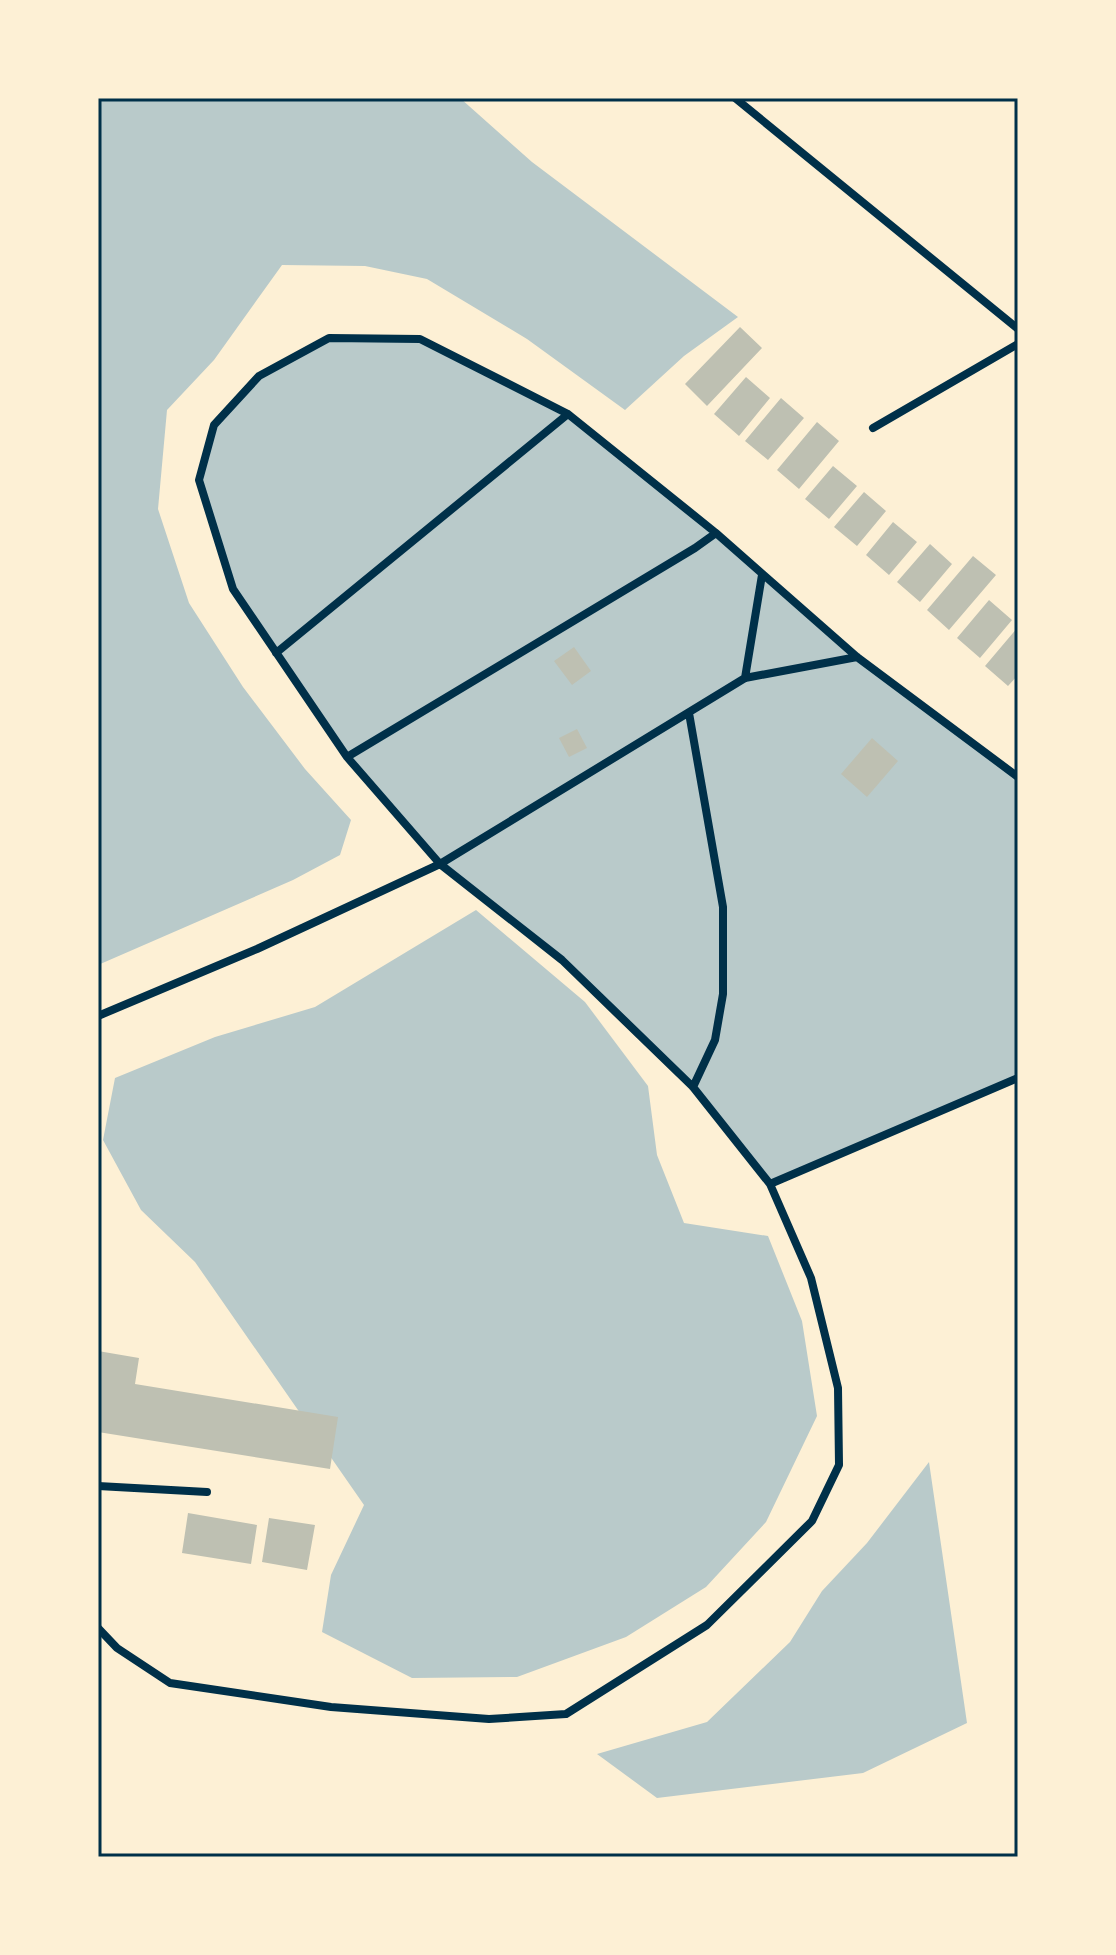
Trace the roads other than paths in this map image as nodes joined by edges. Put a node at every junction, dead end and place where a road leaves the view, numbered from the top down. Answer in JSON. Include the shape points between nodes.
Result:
{"nodes":[{"id":1,"x":735,"y":98,"type":"edge"},
{"id":2,"x":1018,"y":329,"type":"edge"},
{"id":3,"x":1018,"y":344,"type":"edge"},
{"id":4,"x":568,"y":414,"type":"junction"},
{"id":5,"x":873,"y":428,"type":"dead end"},
{"id":6,"x":716,"y":533,"type":"junction"},
{"id":7,"x":762,"y":575,"type":"junction"},
{"id":8,"x":276,"y":653,"type":"junction"},
{"id":9,"x":857,"y":657,"type":"junction"},
{"id":10,"x":745,"y":678,"type":"junction"},
{"id":11,"x":689,"y":713,"type":"junction"},
{"id":12,"x":347,"y":757,"type":"junction"},
{"id":13,"x":1018,"y":777,"type":"edge"},
{"id":14,"x":440,"y":864,"type":"junction"},
{"id":15,"x":98,"y":1016,"type":"edge"},
{"id":16,"x":1018,"y":1078,"type":"edge"},
{"id":17,"x":693,"y":1087,"type":"junction"},
{"id":18,"x":770,"y":1184,"type":"junction"},
{"id":19,"x":98,"y":1486,"type":"edge"},
{"id":20,"x":207,"y":1492,"type":"dead end"},
{"id":21,"x":98,"y":1628,"type":"edge"}],
"edges":[{"from":1,"to":2,"type":"street"},
{"from":3,"to":5,"type":"street"},
{"from":4,"to":6,"type":"street"},
{"from":4,"to":8,"type":"street"},
{"from":4,"to":8,"type":"street","via":[[420,339],[329,338],[259,376],[214,425],[199,480],[233,589]]},
{"from":6,"to":7,"type":"street"},
{"from":6,"to":12,"type":"street"},
{"from":7,"to":9,"type":"street"},
{"from":7,"to":10,"type":"street"},
{"from":8,"to":12,"type":"street"},
{"from":9,"to":10,"type":"street"},
{"from":9,"to":13,"type":"street"},
{"from":10,"to":11,"type":"street"},
{"from":11,"to":14,"type":"street"},
{"from":11,"to":17,"type":"street","via":[[723,907],[723,994],[715,1040]]},
{"from":12,"to":14,"type":"street"},
{"from":14,"to":15,"type":"street"},
{"from":14,"to":17,"type":"street","via":[[562,960]]},
{"from":16,"to":18,"type":"street"},
{"from":17,"to":18,"type":"street"},
{"from":18,"to":21,"type":"street","via":[[811,1278],[838,1388],[839,1465],[812,1521],[707,1625],[566,1714],[489,1719],[331,1707],[170,1683],[117,1648]]},
{"from":19,"to":20,"type":"street"}]}
